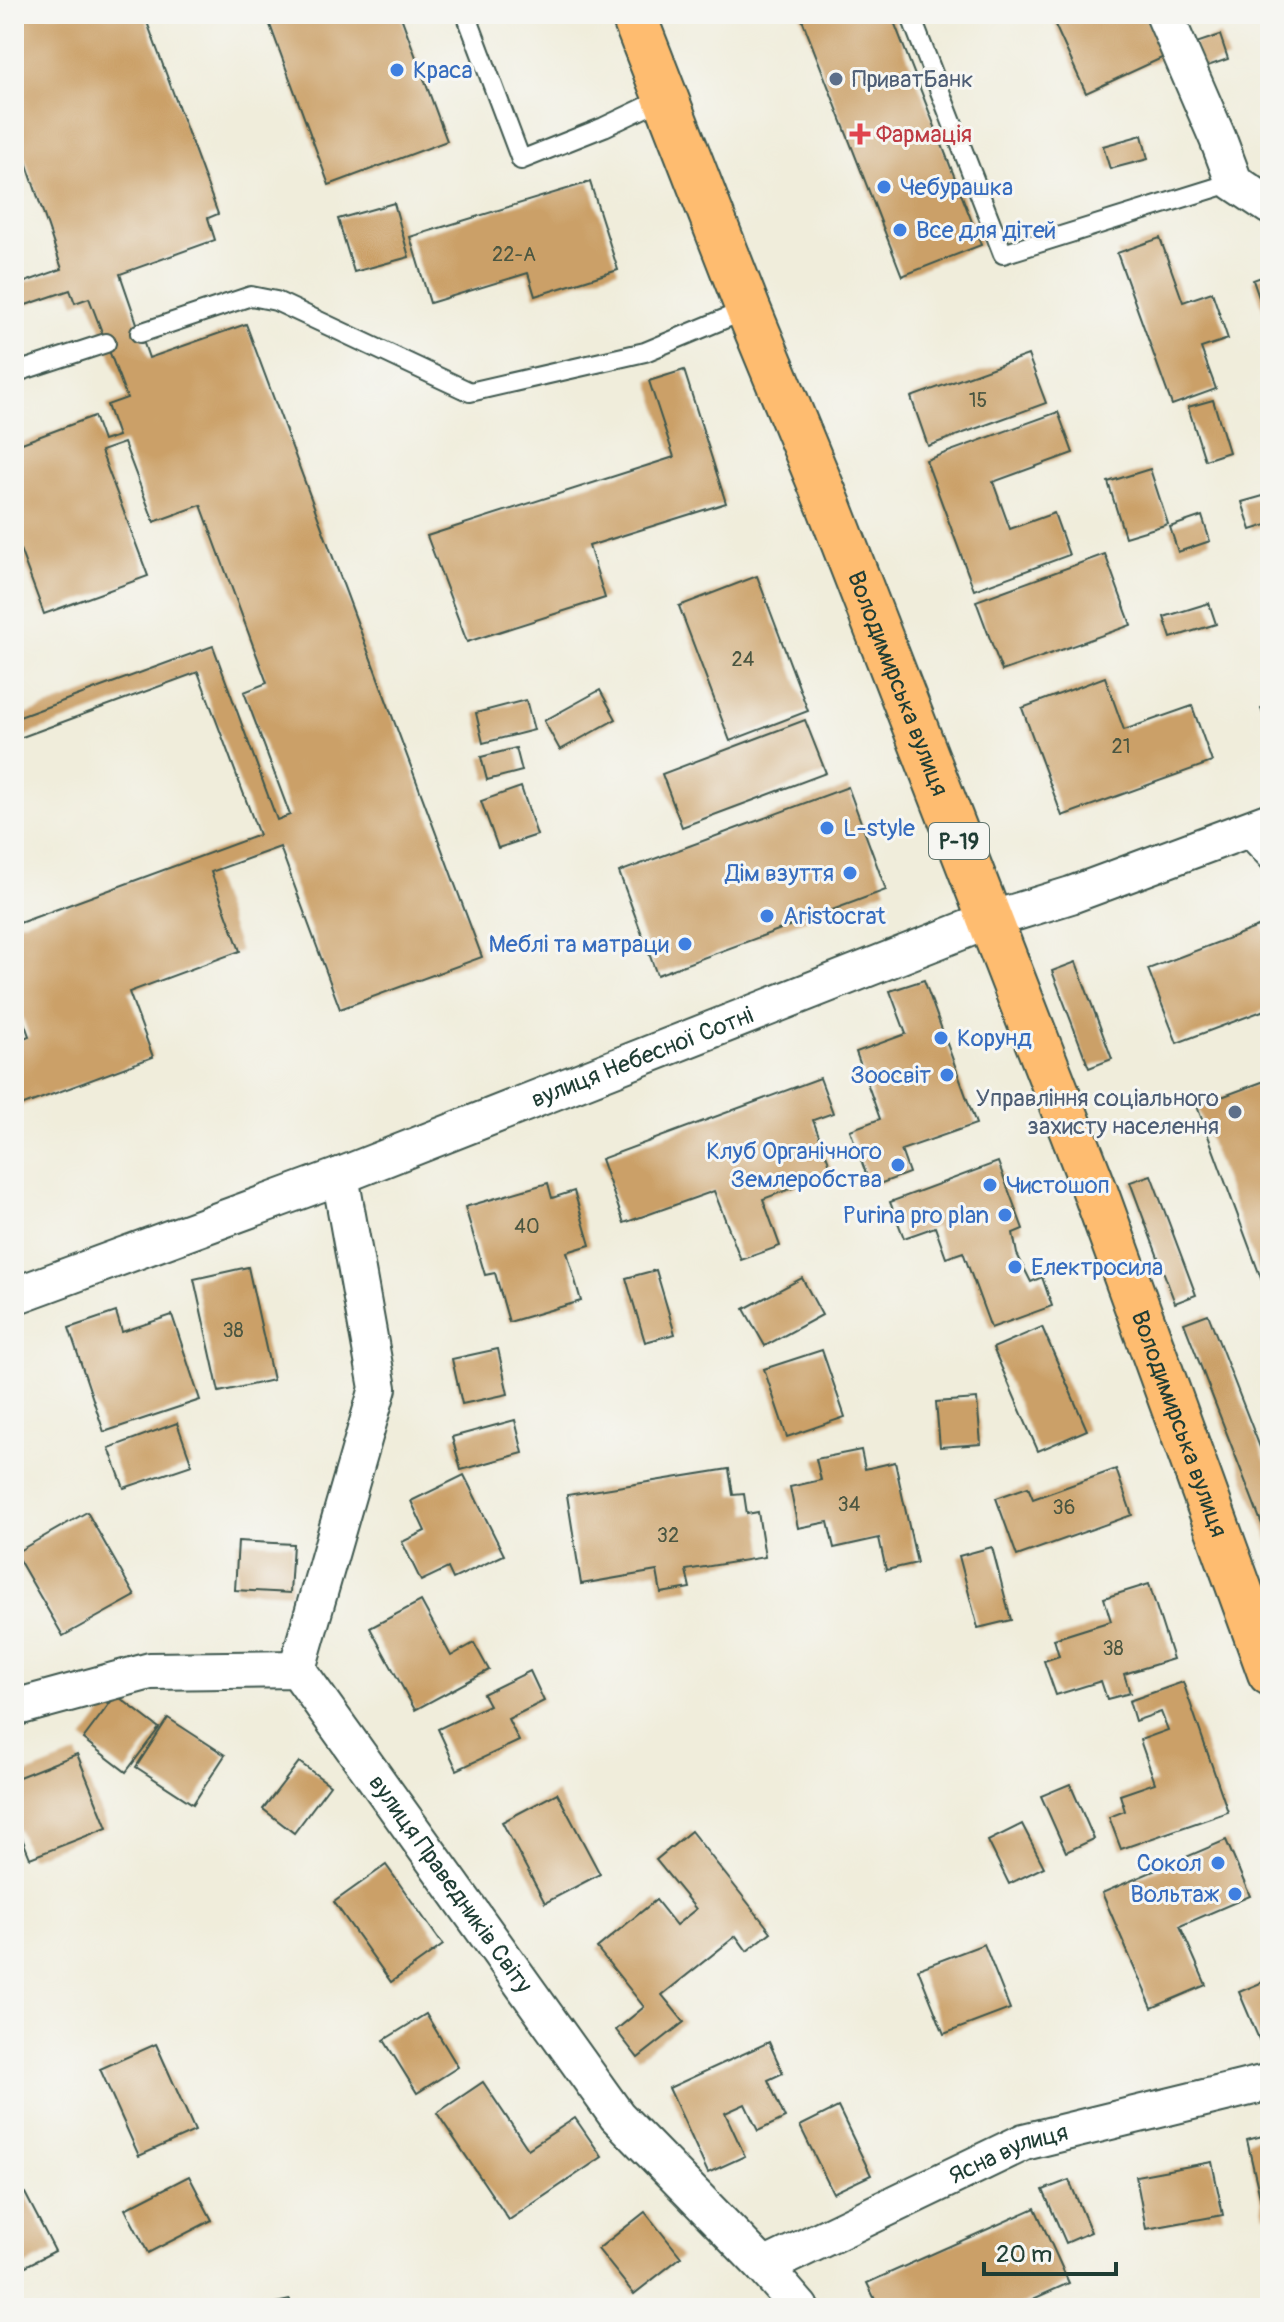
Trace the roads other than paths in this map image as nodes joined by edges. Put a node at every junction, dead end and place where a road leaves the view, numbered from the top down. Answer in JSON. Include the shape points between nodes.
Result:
{"nodes":[{"id":1,"x":466,"y":14,"type":"edge"},
{"id":2,"x":633,"y":14,"type":"edge"},
{"id":3,"x":910,"y":14,"type":"edge"},
{"id":4,"x":1164,"y":14,"type":"edge"},
{"id":5,"x":665,"y":98,"type":"junction"},
{"id":6,"x":1234,"y":182,"type":"junction"},
{"id":7,"x":1270,"y":206,"type":"edge"},
{"id":8,"x":748,"y":309,"type":"junction"},
{"id":9,"x":140,"y":333,"type":"dead end"},
{"id":10,"x":106,"y":343,"type":"dead end"},
{"id":11,"x":14,"y":373,"type":"edge"},
{"id":12,"x":1255,"y":826,"type":"edge"},
{"id":13,"x":1270,"y":862,"type":"edge"},
{"id":14,"x":990,"y":920,"type":"junction"},
{"id":15,"x":340,"y":1176,"type":"junction"},
{"id":16,"x":14,"y":1296,"type":"edge"},
{"id":17,"x":297,"y":1669,"type":"junction"},
{"id":18,"x":1270,"y":1673,"type":"edge"},
{"id":19,"x":14,"y":1708,"type":"edge"},
{"id":20,"x":1270,"y":2082,"type":"edge"},
{"id":21,"x":764,"y":2267,"type":"junction"},
{"id":22,"x":800,"y":2308,"type":"edge"}],
"edges":[{"from":1,"to":5,"type":"lane","via":[[521,160]]},
{"from":2,"to":5,"type":"main road","name":"Володимирська вулиця","number":"Р-19"},
{"from":3,"to":6,"type":"lane","via":[[1003,254]]},
{"from":4,"to":6,"type":"street"},
{"from":5,"to":8,"type":"main road","name":"Володимирська вулиця","number":"Р-19"},
{"from":6,"to":7,"type":"street"},
{"from":8,"to":9,"type":"lane","via":[[645,352],[470,392],[276,301],[251,296]]},
{"from":8,"to":14,"type":"main road","name":"Володимирська вулиця","number":"Р-19"},
{"from":10,"to":11,"type":"lane"},
{"from":12,"to":13,"type":"lane"},
{"from":12,"to":14,"type":"street","name":"вулиця Небесної Сотні"},
{"from":14,"to":15,"type":"street","name":"вулиця Небесної Сотні"},
{"from":14,"to":18,"type":"main road","name":"Володимирська вулиця","number":"Р-19","via":[[1094,1188]]},
{"from":15,"to":16,"type":"street","name":"вулиця Небесної Сотні"},
{"from":15,"to":17,"type":"street","via":[[378,1388]]},
{"from":17,"to":19,"type":"street","via":[[150,1671]]},
{"from":17,"to":21,"type":"street","name":"вулиця Праведників Світу","via":[[617,2116]]},
{"from":20,"to":21,"type":"street","name":"Ясна вулиця","via":[[1024,2142]]},
{"from":21,"to":22,"type":"street","name":"вулиця Праведників Світу"}]}
